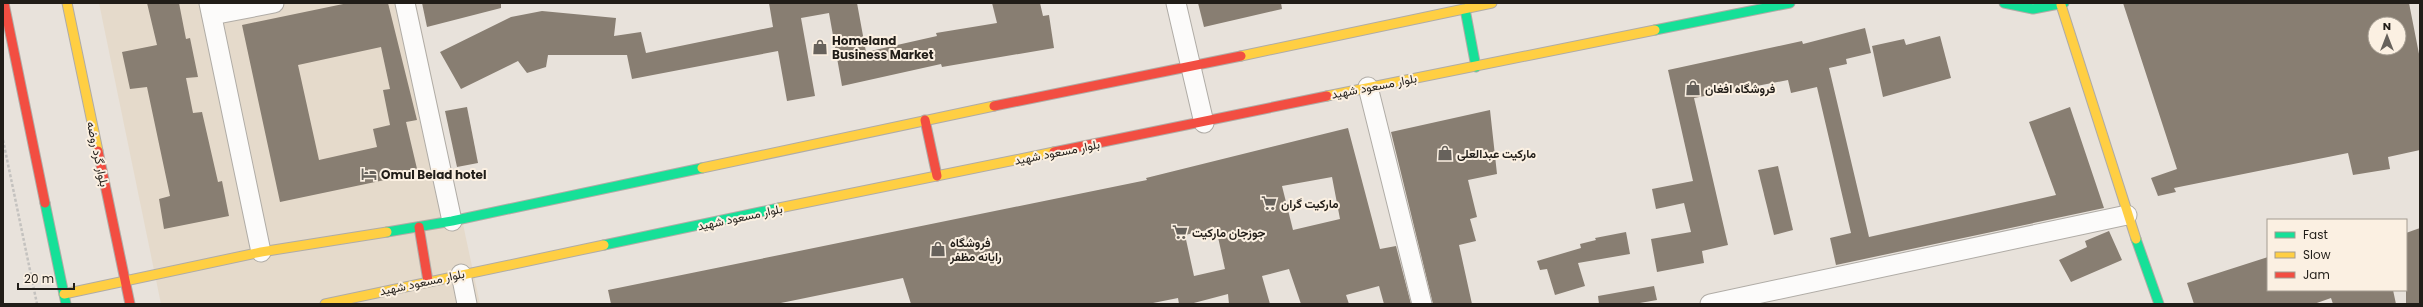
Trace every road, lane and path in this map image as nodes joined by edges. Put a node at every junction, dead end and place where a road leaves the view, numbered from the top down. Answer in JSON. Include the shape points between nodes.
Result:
{"nodes":[{"id":1,"x":4,"y":3,"type":"edge"},
{"id":2,"x":67,"y":3,"type":"edge"},
{"id":3,"x":274,"y":3,"type":"edge"},
{"id":4,"x":405,"y":3,"type":"edge"},
{"id":5,"x":1176,"y":3,"type":"edge"},
{"id":6,"x":1492,"y":3,"type":"edge"},
{"id":7,"x":1790,"y":3,"type":"edge"},
{"id":8,"x":2004,"y":3,"type":"edge"},
{"id":9,"x":2062,"y":4,"type":"edge"},
{"id":10,"x":1756,"y":6,"type":"edge"},
{"id":11,"x":211,"y":9,"type":"edge"},
{"id":12,"x":1465,"y":9,"type":"junction"},
{"id":13,"x":1192,"y":67,"type":"junction"},
{"id":14,"x":1476,"y":67,"type":"junction"},
{"id":15,"x":1368,"y":87,"type":"junction"},
{"id":16,"x":925,"y":120,"type":"junction"},
{"id":17,"x":1204,"y":123,"type":"junction"},
{"id":18,"x":3,"y":140,"type":"edge"},
{"id":19,"x":937,"y":176,"type":"junction"},
{"id":20,"x":2127,"y":215,"type":"junction"},
{"id":21,"x":452,"y":221,"type":"junction"},
{"id":22,"x":419,"y":227,"type":"junction"},
{"id":23,"x":261,"y":252,"type":"junction"},
{"id":24,"x":461,"y":274,"type":"junction"},
{"id":25,"x":125,"y":280,"type":"junction"},
{"id":26,"x":428,"y":281,"type":"junction"},
{"id":27,"x":64,"y":294,"type":"junction"},
{"id":28,"x":37,"y":304,"type":"edge"},
{"id":29,"x":66,"y":304,"type":"edge"},
{"id":30,"x":130,"y":304,"type":"edge"},
{"id":31,"x":325,"y":304,"type":"edge"},
{"id":32,"x":467,"y":304,"type":"edge"},
{"id":33,"x":1422,"y":304,"type":"edge"},
{"id":34,"x":1710,"y":304,"type":"edge"},
{"id":35,"x":2159,"y":304,"type":"edge"}],
"edges":[{"from":1,"to":27,"type":"main road"},
{"from":2,"to":25,"type":"main road","name":"بلوار گرد روضه"},
{"from":3,"to":11,"type":"street"},
{"from":4,"to":21,"type":"street"},
{"from":5,"to":13,"type":"street"},
{"from":6,"to":12,"type":"main road"},
{"from":7,"to":10,"type":"main road","name":"بلوار مسعود شهید"},
{"from":8,"to":9,"type":"main road","via":[[2033,9]]},
{"from":9,"to":20,"type":"main road"},
{"from":10,"to":14,"type":"main road","name":"بلوار مسعود شهید"},
{"from":11,"to":23,"type":"street"},
{"from":12,"to":13,"type":"main road"},
{"from":12,"to":14,"type":"main road"},
{"from":13,"to":16,"type":"main road"},
{"from":13,"to":17,"type":"street"},
{"from":14,"to":15,"type":"main road","name":"بلوار مسعود شهید"},
{"from":15,"to":17,"type":"main road","name":"بلوار مسعود شهید"},
{"from":15,"to":33,"type":"street"},
{"from":16,"to":19,"type":"main road"},
{"from":16,"to":21,"type":"main road"},
{"from":17,"to":19,"type":"main road","name":"بلوار مسعود شهید"},
{"from":18,"to":28,"type":"path"},
{"from":19,"to":24,"type":"main road","name":"بلوار مسعود شهید"},
{"from":20,"to":34,"type":"street"},
{"from":20,"to":35,"type":"main road"},
{"from":21,"to":22,"type":"main road"},
{"from":22,"to":23,"type":"main road"},
{"from":22,"to":26,"type":"main road"},
{"from":23,"to":25,"type":"main road"},
{"from":24,"to":26,"type":"main road","name":"بلوار مسعود شهید"},
{"from":24,"to":32,"type":"street"},
{"from":25,"to":27,"type":"main road"},
{"from":25,"to":30,"type":"main road","name":"بلوار گرد روضه"},
{"from":26,"to":31,"type":"main road","name":"بلوار مسعود شهید"},
{"from":27,"to":29,"type":"main road"}]}
